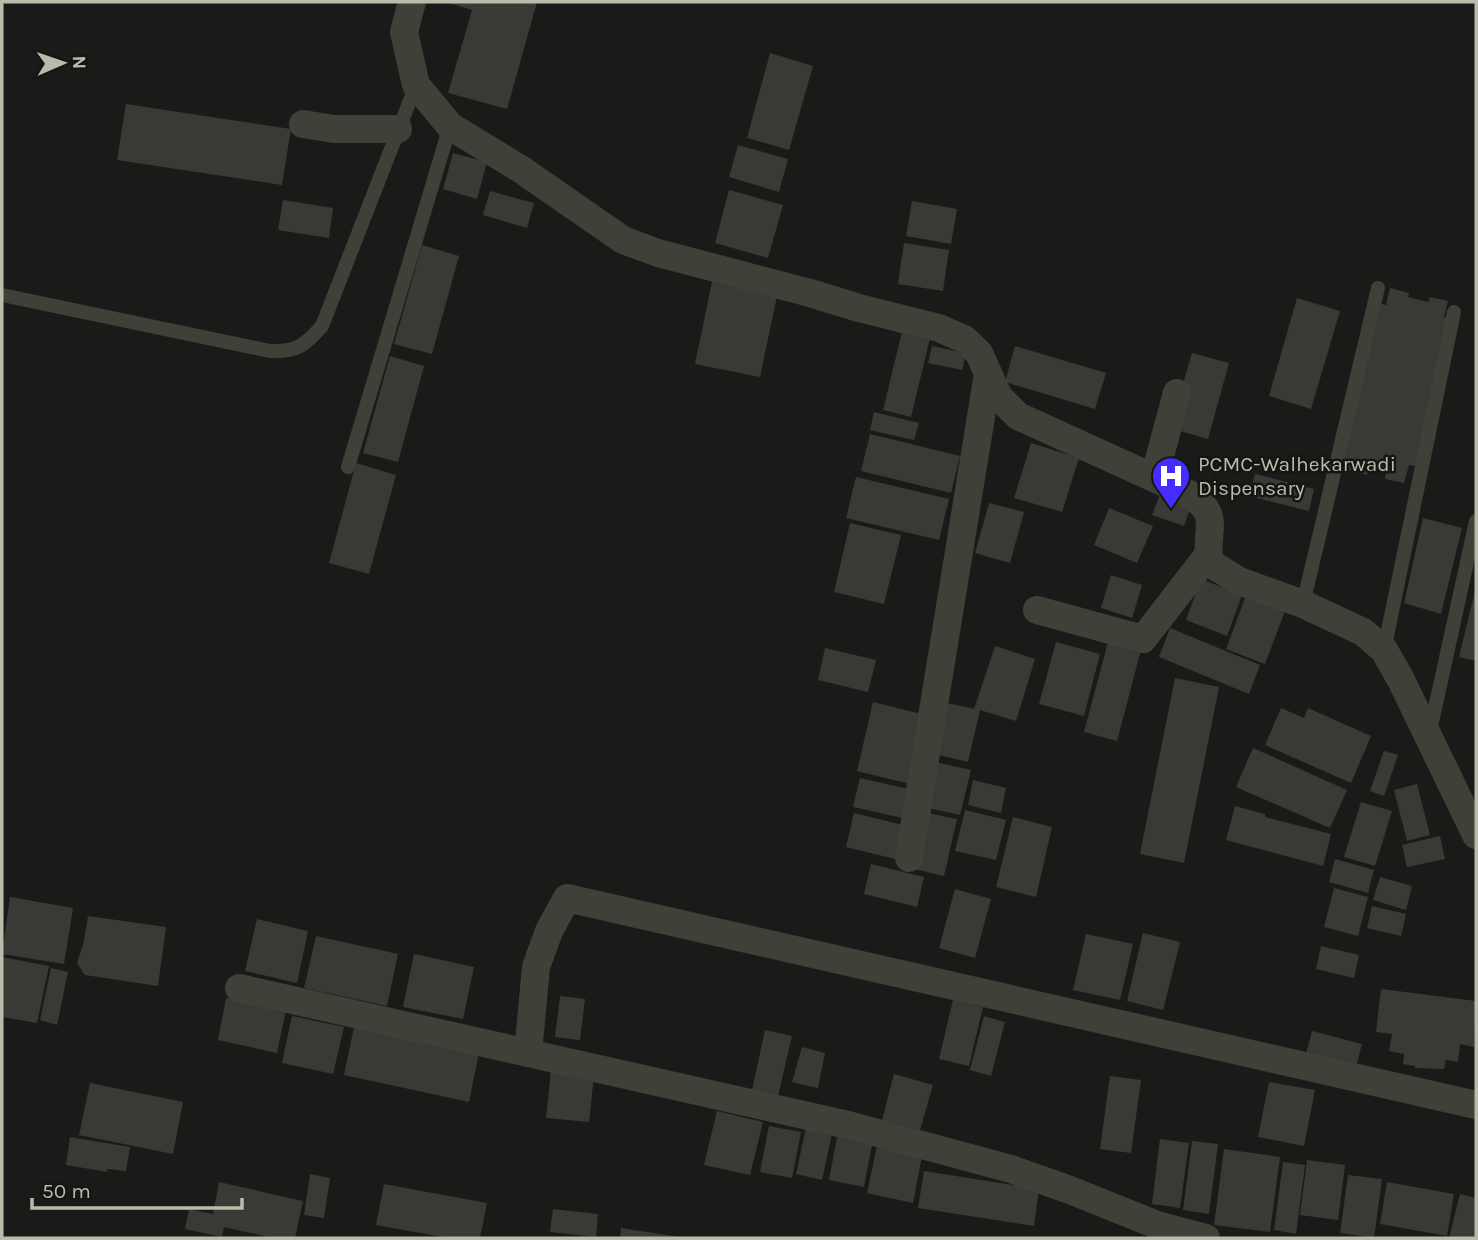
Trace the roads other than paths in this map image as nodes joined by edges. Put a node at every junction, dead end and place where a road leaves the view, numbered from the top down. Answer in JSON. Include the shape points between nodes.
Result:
{"nodes":[{"id":1,"x":412,"y":2,"type":"edge"},
{"id":2,"x":416,"y":85,"type":"junction"},
{"id":3,"x":303,"y":124,"type":"dead end"},
{"id":4,"x":450,"y":126,"type":"junction"},
{"id":5,"x":398,"y":129,"type":"junction"},
{"id":6,"x":1378,"y":288,"type":"dead end"},
{"id":7,"x":2,"y":295,"type":"edge"},
{"id":8,"x":1454,"y":312,"type":"dead end"},
{"id":9,"x":988,"y":374,"type":"junction"},
{"id":10,"x":1177,"y":393,"type":"dead end"},
{"id":11,"x":348,"y":467,"type":"dead end"},
{"id":12,"x":1154,"y":478,"type":"junction"},
{"id":13,"x":1476,"y":521,"type":"edge"},
{"id":14,"x":1208,"y":555,"type":"junction"},
{"id":15,"x":1303,"y":604,"type":"junction"},
{"id":16,"x":1037,"y":610,"type":"dead end"},
{"id":17,"x":1384,"y":650,"type":"junction"},
{"id":18,"x":1429,"y":736,"type":"junction"},
{"id":19,"x":1476,"y":835,"type":"edge"},
{"id":20,"x":909,"y":858,"type":"dead end"},
{"id":21,"x":239,"y":988,"type":"dead end"},
{"id":22,"x":528,"y":1053,"type":"junction"},
{"id":23,"x":1476,"y":1105,"type":"edge"},
{"id":24,"x":1206,"y":1238,"type":"edge"}],
"edges":[{"from":1,"to":2,"type":"street","via":[[404,32]]},
{"from":2,"to":4,"type":"street"},
{"from":2,"to":5,"type":"lane"},
{"from":3,"to":5,"type":"street"},
{"from":4,"to":9,"type":"street","via":[[623,240],[939,328],[964,339],[979,353]]},
{"from":4,"to":11,"type":"lane"},
{"from":5,"to":7,"type":"lane","via":[[322,326],[306,344],[293,350],[271,351]]},
{"from":6,"to":15,"type":"lane"},
{"from":8,"to":17,"type":"lane"},
{"from":9,"to":12,"type":"street","via":[[998,396],[1018,416]]},
{"from":9,"to":20,"type":"street"},
{"from":10,"to":12,"type":"street"},
{"from":12,"to":14,"type":"street","via":[[1202,503],[1211,516]]},
{"from":13,"to":18,"type":"lane"},
{"from":14,"to":15,"type":"street","via":[[1210,563],[1239,581]]},
{"from":14,"to":16,"type":"street","via":[[1143,639]]},
{"from":15,"to":17,"type":"street","via":[[1363,632]]},
{"from":17,"to":18,"type":"street"},
{"from":18,"to":19,"type":"street"},
{"from":21,"to":22,"type":"street"},
{"from":22,"to":23,"type":"street","via":[[536,967],[567,898]]},
{"from":22,"to":24,"type":"street","via":[[934,1147],[1011,1169],[1157,1225]]}]}
